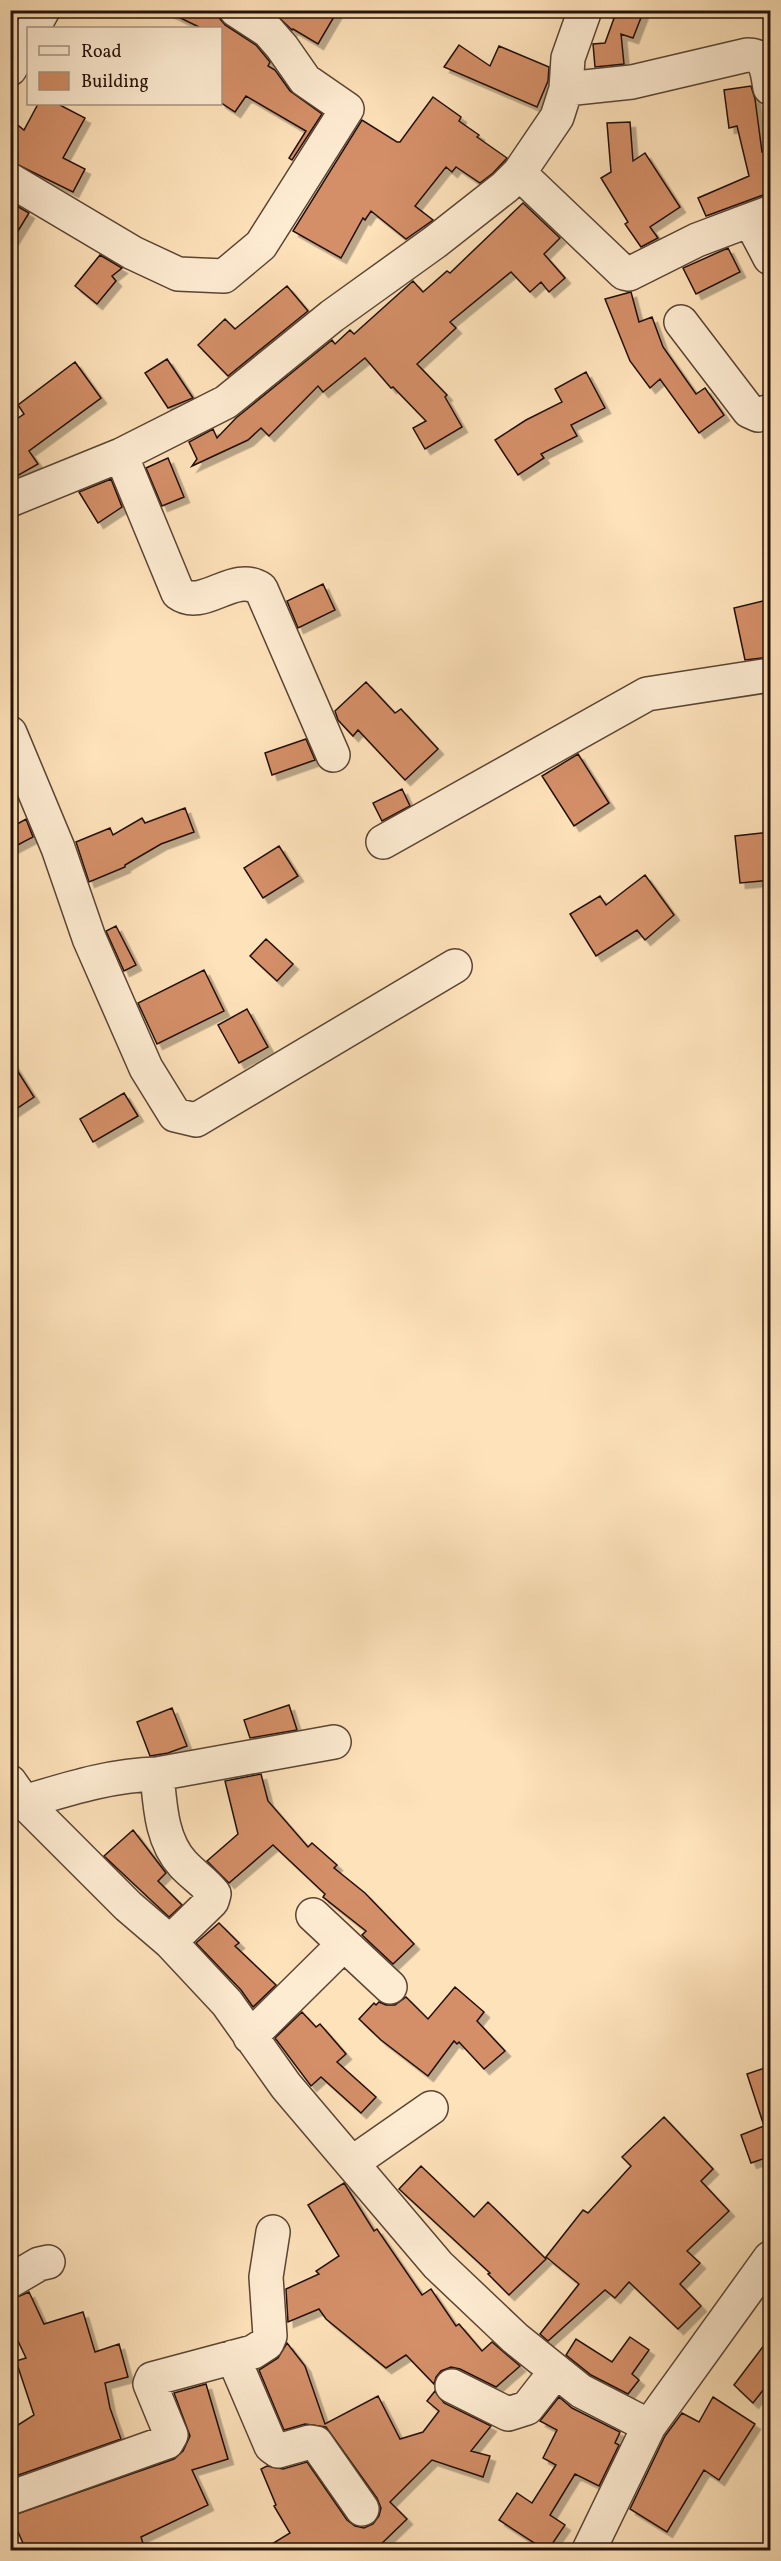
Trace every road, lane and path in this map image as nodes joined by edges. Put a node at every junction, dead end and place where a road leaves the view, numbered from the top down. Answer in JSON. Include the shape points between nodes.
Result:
{"nodes":[{"id":1,"x":43,"y":10,"type":"edge"},
{"id":2,"x":236,"y":10,"type":"edge"},
{"id":3,"x":585,"y":10,"type":"edge"},
{"id":4,"x":34,"y":27,"type":"edge"},
{"id":5,"x":27,"y":38,"type":"edge"},
{"id":6,"x":10,"y":69,"type":"edge"},
{"id":7,"x":771,"y":88,"type":"edge"},
{"id":8,"x":566,"y":89,"type":"junction"},
{"id":9,"x":519,"y":173,"type":"junction"},
{"id":10,"x":10,"y":180,"type":"edge"},
{"id":11,"x":760,"y":216,"type":"edge"},
{"id":12,"x":771,"y":258,"type":"edge"},
{"id":13,"x":681,"y":322,"type":"dead end"},
{"id":14,"x":771,"y":411,"type":"edge"},
{"id":15,"x":121,"y":455,"type":"junction"},
{"id":16,"x":10,"y":500,"type":"edge"},
{"id":17,"x":771,"y":675,"type":"edge"},
{"id":18,"x":10,"y":733,"type":"edge"},
{"id":19,"x":333,"y":755,"type":"dead end"},
{"id":20,"x":19,"y":778,"type":"edge"},
{"id":21,"x":383,"y":842,"type":"dead end"},
{"id":22,"x":455,"y":966,"type":"dead end"},
{"id":23,"x":334,"y":1742,"type":"dead end"},
{"id":24,"x":157,"y":1774,"type":"junction"},
{"id":25,"x":17,"y":1792,"type":"edge"},
{"id":26,"x":313,"y":1915,"type":"dead end"},
{"id":27,"x":170,"y":1942,"type":"junction"},
{"id":28,"x":344,"y":1944,"type":"junction"},
{"id":29,"x":390,"y":1987,"type":"dead end"},
{"id":30,"x":250,"y":2037,"type":"junction"},
{"id":31,"x":430,"y":2108,"type":"dead end"},
{"id":32,"x":352,"y":2163,"type":"junction"},
{"id":33,"x":273,"y":2232,"type":"dead end"},
{"id":34,"x":771,"y":2258,"type":"edge"},
{"id":35,"x":48,"y":2262,"type":"dead end"},
{"id":36,"x":10,"y":2281,"type":"edge"},
{"id":37,"x":233,"y":2357,"type":"junction"},
{"id":38,"x":556,"y":2371,"type":"junction"},
{"id":39,"x":452,"y":2386,"type":"dead end"},
{"id":40,"x":650,"y":2426,"type":"junction"},
{"id":41,"x":10,"y":2498,"type":"edge"},
{"id":42,"x":362,"y":2509,"type":"dead end"},
{"id":43,"x":589,"y":2550,"type":"edge"}],
"edges":[{"from":1,"to":4,"type":"street"},
{"from":2,"to":10,"type":"street","via":[[268,31],[305,80],[347,109],[261,245],[224,276],[178,274],[133,253]]},
{"from":3,"to":8,"type":"street","via":[[568,58]]},
{"from":5,"to":6,"type":"street"},
{"from":7,"to":8,"type":"street","via":[[764,60],[747,55],[632,82]]},
{"from":8,"to":9,"type":"street","via":[[557,117]]},
{"from":9,"to":11,"type":"street","via":[[629,274],[697,240]]},
{"from":9,"to":15,"type":"street","via":[[226,402]]},
{"from":11,"to":12,"type":"street"},
{"from":13,"to":14,"type":"street","via":[[749,411],[758,415]]},
{"from":15,"to":16,"type":"street"},
{"from":15,"to":19,"type":"street","via":[[178,593],[187,599],[198,599],[241,583],[261,589]]},
{"from":17,"to":21,"type":"street","via":[[647,694]]},
{"from":18,"to":20,"type":"street"},
{"from":20,"to":22,"type":"street","via":[[58,848],[94,949],[146,1068],[175,1115],[196,1120]]},
{"from":23,"to":24,"type":"street"},
{"from":24,"to":25,"type":"street","via":[[132,1774],[77,1786]]},
{"from":24,"to":27,"type":"street","via":[[160,1806],[171,1848],[214,1894],[212,1901]]},
{"from":25,"to":27,"type":"street","via":[[128,1906]]},
{"from":26,"to":28,"type":"street"},
{"from":27,"to":30,"type":"street","via":[[227,2003]]},
{"from":28,"to":29,"type":"street"},
{"from":28,"to":30,"type":"street"},
{"from":30,"to":32,"type":"street"},
{"from":31,"to":32,"type":"street"},
{"from":32,"to":38,"type":"street","via":[[438,2265]]},
{"from":33,"to":37,"type":"street","via":[[266,2277],[270,2336],[261,2348]]},
{"from":34,"to":40,"type":"street"},
{"from":35,"to":36,"type":"street"},
{"from":37,"to":41,"type":"street","via":[[152,2379],[150,2384],[171,2435],[167,2442]]},
{"from":37,"to":42,"type":"street","via":[[271,2446],[278,2451],[310,2442],[316,2444]]},
{"from":38,"to":39,"type":"street","via":[[527,2408],[508,2414]]},
{"from":38,"to":40,"type":"street","via":[[581,2391]]},
{"from":40,"to":43,"type":"street"}]}
